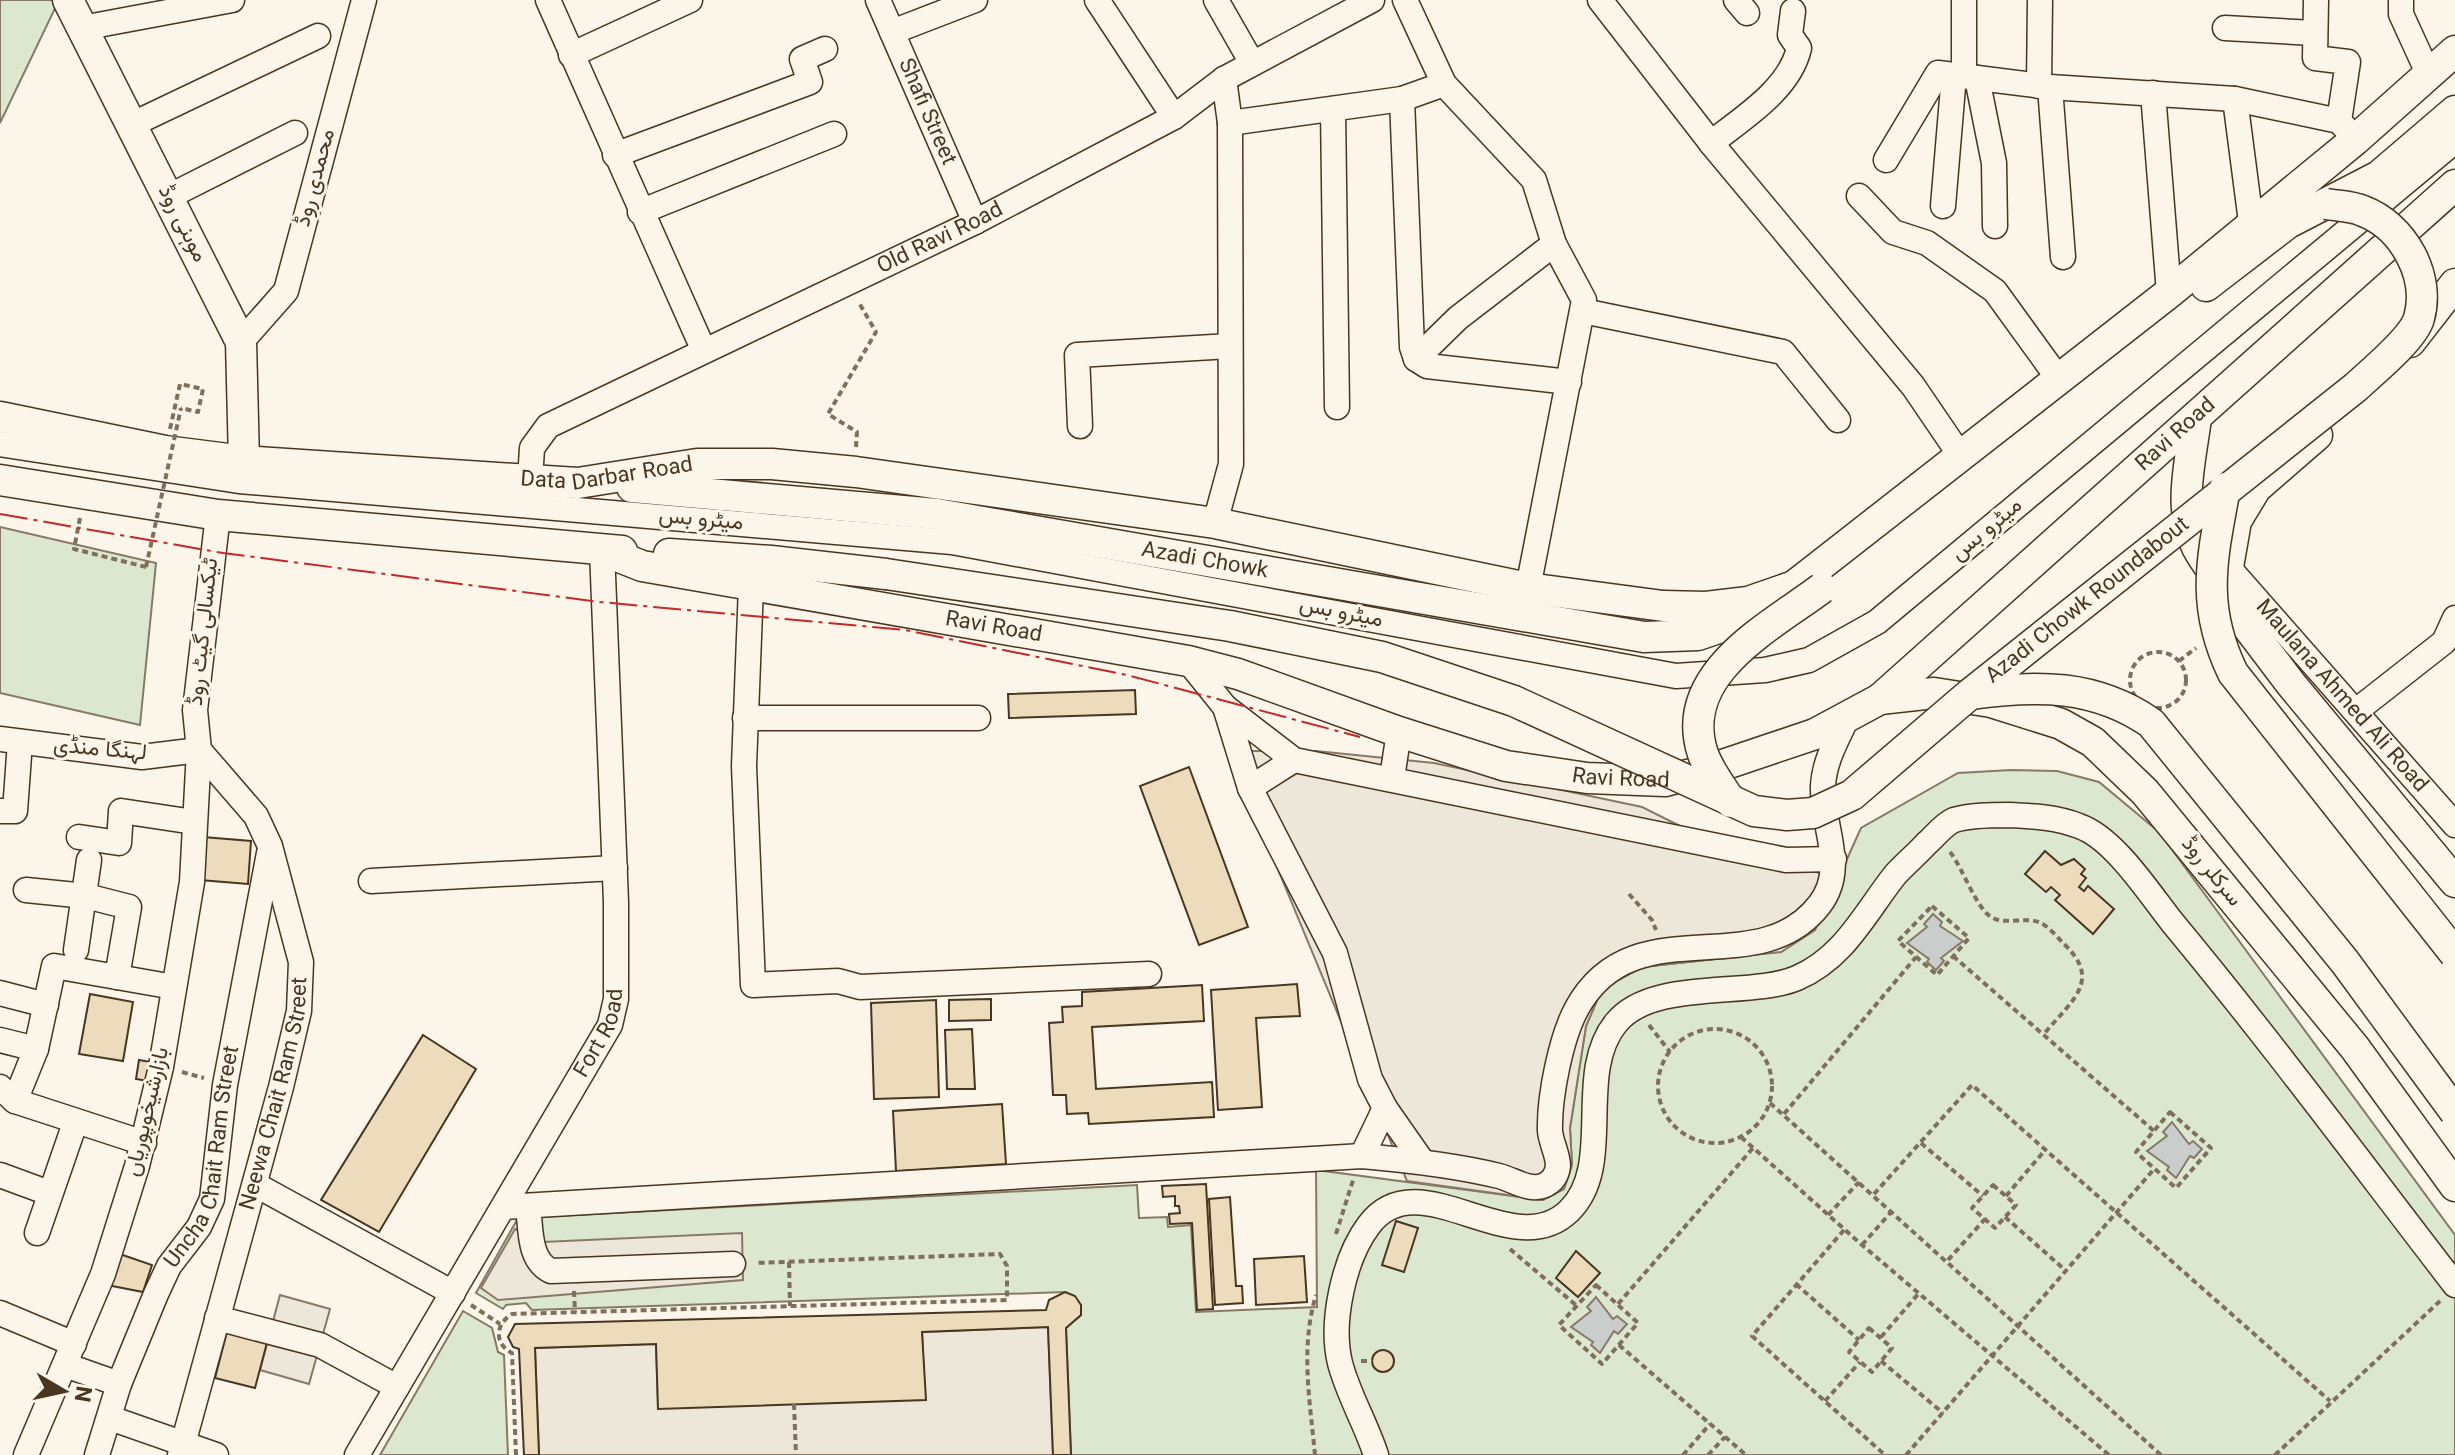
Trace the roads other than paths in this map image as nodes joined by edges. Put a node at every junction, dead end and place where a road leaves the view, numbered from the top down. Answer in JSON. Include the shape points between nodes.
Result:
{"nodes":[{"id":1,"x":68,"y":0,"type":"edge"},
{"id":2,"x":232,"y":0,"type":"edge"},
{"id":3,"x":364,"y":0,"type":"edge"},
{"id":4,"x":548,"y":0,"type":"edge"},
{"id":5,"x":690,"y":0,"type":"edge"},
{"id":6,"x":878,"y":0,"type":"edge"},
{"id":7,"x":975,"y":0,"type":"edge"},
{"id":8,"x":1097,"y":0,"type":"edge"},
{"id":9,"x":1216,"y":0,"type":"edge"},
{"id":10,"x":1372,"y":0,"type":"edge"},
{"id":11,"x":1405,"y":0,"type":"edge"},
{"id":12,"x":1600,"y":0,"type":"edge"},
{"id":13,"x":1964,"y":0,"type":"edge"},
{"id":14,"x":2040,"y":0,"type":"edge"},
{"id":15,"x":2316,"y":0,"type":"edge"},
{"id":16,"x":2401,"y":0,"type":"edge"},
{"id":17,"x":163,"y":6,"type":"edge"},
{"id":18,"x":1793,"y":11,"type":"dead end"},
{"id":19,"x":82,"y":28,"type":"junction"},
{"id":20,"x":2225,"y":28,"type":"dead end"},
{"id":21,"x":892,"y":32,"type":"junction"},
{"id":22,"x":2314,"y":33,"type":"junction"},
{"id":23,"x":318,"y":36,"type":"dead end"},
{"id":24,"x":825,"y":49,"type":"dead end"},
{"id":25,"x":2455,"y":51,"type":"edge"},
{"id":26,"x":571,"y":55,"type":"junction"},
{"id":27,"x":1252,"y":63,"type":"junction"},
{"id":28,"x":2428,"y":73,"type":"junction"},
{"id":29,"x":1965,"y":76,"type":"junction"},
{"id":30,"x":1224,"y":79,"type":"junction"},
{"id":31,"x":1444,"y":84,"type":"junction"},
{"id":32,"x":2045,"y":87,"type":"junction"},
{"id":33,"x":2153,"y":93,"type":"junction"},
{"id":34,"x":1402,"y":99,"type":"junction"},
{"id":35,"x":2235,"y":99,"type":"junction"},
{"id":36,"x":1333,"y":109,"type":"junction"},
{"id":37,"x":2455,"y":111,"type":"edge"},
{"id":38,"x":1174,"y":117,"type":"junction"},
{"id":39,"x":1230,"y":123,"type":"junction"},
{"id":40,"x":131,"y":125,"type":"junction"},
{"id":41,"x":2347,"y":131,"type":"junction"},
{"id":42,"x":295,"y":133,"type":"dead end"},
{"id":43,"x":834,"y":134,"type":"dead end"},
{"id":44,"x":2455,"y":141,"type":"edge"},
{"id":45,"x":1711,"y":143,"type":"junction"},
{"id":46,"x":615,"y":155,"type":"junction"},
{"id":47,"x":1886,"y":160,"type":"dead end"},
{"id":48,"x":2455,"y":185,"type":"edge"},
{"id":49,"x":1859,"y":196,"type":"dead end"},
{"id":50,"x":168,"y":197,"type":"junction"},
{"id":51,"x":2326,"y":204,"type":"junction"},
{"id":52,"x":1943,"y":206,"type":"dead end"},
{"id":53,"x":640,"y":212,"type":"junction"},
{"id":54,"x":975,"y":222,"type":"junction"},
{"id":55,"x":2251,"y":222,"type":"junction"},
{"id":56,"x":1995,"y":226,"type":"dead end"},
{"id":57,"x":1554,"y":244,"type":"junction"},
{"id":58,"x":2063,"y":257,"type":"dead end"},
{"id":59,"x":2455,"y":271,"type":"edge"},
{"id":60,"x":2455,"y":284,"type":"edge"},
{"id":61,"x":2169,"y":293,"type":"junction"},
{"id":62,"x":1583,"y":311,"type":"junction"},
{"id":63,"x":2419,"y":321,"type":"junction"},
{"id":64,"x":241,"y":342,"type":"junction"},
{"id":65,"x":1230,"y":346,"type":"junction"},
{"id":66,"x":704,"y":351,"type":"junction"},
{"id":67,"x":1416,"y":359,"type":"junction"},
{"id":68,"x":2058,"y":378,"type":"junction"},
{"id":69,"x":1569,"y":382,"type":"junction"},
{"id":70,"x":1337,"y":407,"type":"dead end"},
{"id":71,"x":0,"y":417,"type":"edge"},
{"id":72,"x":2196,"y":418,"type":"junction"},
{"id":73,"x":1838,"y":420,"type":"dead end"},
{"id":74,"x":1080,"y":426,"type":"dead end"},
{"id":75,"x":0,"y":444,"type":"edge"},
{"id":76,"x":1960,"y":455,"type":"junction"},
{"id":77,"x":244,"y":461,"type":"junction"},
{"id":78,"x":0,"y":480,"type":"edge"},
{"id":79,"x":530,"y":480,"type":"junction"},
{"id":80,"x":578,"y":483,"type":"junction"},
{"id":81,"x":2225,"y":488,"type":"junction"},
{"id":82,"x":218,"y":515,"type":"junction"},
{"id":83,"x":1215,"y":523,"type":"junction"},
{"id":84,"x":602,"y":550,"type":"junction"},
{"id":85,"x":2228,"y":567,"type":"junction"},
{"id":86,"x":751,"y":586,"type":"junction"},
{"id":87,"x":1528,"y":588,"type":"junction"},
{"id":88,"x":1822,"y":588,"type":"junction"},
{"id":89,"x":2232,"y":599,"type":"junction"},
{"id":90,"x":2452,"y":630,"type":"edge"},
{"id":91,"x":1188,"y":661,"type":"junction"},
{"id":92,"x":1970,"y":694,"type":"junction"},
{"id":93,"x":1880,"y":699,"type":"junction"},
{"id":94,"x":1225,"y":707,"type":"junction"},
{"id":95,"x":2356,"y":711,"type":"junction"},
{"id":96,"x":745,"y":718,"type":"junction"},
{"id":97,"x":978,"y":718,"type":"dead end"},
{"id":98,"x":1847,"y":718,"type":"junction"},
{"id":99,"x":1399,"y":732,"type":"junction"},
{"id":100,"x":10,"y":741,"type":"edge"},
{"id":101,"x":199,"y":750,"type":"junction"},
{"id":102,"x":1294,"y":760,"type":"junction"},
{"id":103,"x":1392,"y":778,"type":"junction"},
{"id":104,"x":1250,"y":788,"type":"junction"},
{"id":105,"x":1731,"y":802,"type":"junction"},
{"id":106,"x":0,"y":811,"type":"edge"},
{"id":107,"x":194,"y":822,"type":"junction"},
{"id":108,"x":2455,"y":825,"type":"edge"},
{"id":109,"x":270,"y":846,"type":"junction"},
{"id":110,"x":1834,"y":859,"type":"junction"},
{"id":111,"x":615,"y":868,"type":"junction"},
{"id":112,"x":371,"y":881,"type":"dead end"},
{"id":113,"x":2455,"y":882,"type":"edge"},
{"id":114,"x":26,"y":890,"type":"dead end"},
{"id":115,"x":86,"y":896,"type":"junction"},
{"id":116,"x":76,"y":950,"type":"dead end"},
{"id":117,"x":2455,"y":954,"type":"edge"},
{"id":118,"x":1149,"y":974,"type":"dead end"},
{"id":119,"x":117,"y":977,"type":"junction"},
{"id":120,"x":174,"y":987,"type":"junction"},
{"id":121,"x":0,"y":993,"type":"edge"},
{"id":122,"x":46,"y":1005,"type":"junction"},
{"id":123,"x":0,"y":1040,"type":"edge"},
{"id":124,"x":36,"y":1049,"type":"junction"},
{"id":125,"x":8,"y":1094,"type":"edge"},
{"id":126,"x":1385,"y":1108,"type":"junction"},
{"id":127,"x":2455,"y":1112,"type":"edge"},
{"id":128,"x":75,"y":1123,"type":"junction"},
{"id":129,"x":144,"y":1143,"type":"junction"},
{"id":130,"x":1362,"y":1156,"type":"junction"},
{"id":131,"x":1422,"y":1161,"type":"junction"},
{"id":132,"x":0,"y":1175,"type":"edge"},
{"id":133,"x":256,"y":1185,"type":"junction"},
{"id":134,"x":2455,"y":1186,"type":"edge"},
{"id":135,"x":49,"y":1193,"type":"junction"},
{"id":136,"x":528,"y":1206,"type":"junction"},
{"id":137,"x":504,"y":1207,"type":"junction"},
{"id":138,"x":37,"y":1233,"type":"dead end"},
{"id":139,"x":733,"y":1264,"type":"road end"},
{"id":140,"x":2449,"y":1291,"type":"edge"},
{"id":141,"x":453,"y":1293,"type":"junction"},
{"id":142,"x":0,"y":1313,"type":"edge"},
{"id":143,"x":217,"y":1318,"type":"junction"},
{"id":144,"x":69,"y":1355,"type":"junction"},
{"id":145,"x":119,"y":1384,"type":"junction"},
{"id":146,"x":397,"y":1387,"type":"junction"},
{"id":147,"x":110,"y":1418,"type":"junction"},
{"id":148,"x":181,"y":1450,"type":"edge"},
{"id":149,"x":26,"y":1455,"type":"edge"},
{"id":150,"x":97,"y":1455,"type":"edge"},
{"id":151,"x":216,"y":1455,"type":"edge"},
{"id":152,"x":357,"y":1455,"type":"edge"},
{"id":153,"x":1376,"y":1455,"type":"edge"}],
"edges":[{"from":1,"to":19,"type":"main road","name":"موہنی روڈ"},
{"from":2,"to":17,"type":"street"},
{"from":3,"to":64,"type":"street","name":"محمدی روڈ","via":[[286,291]]},
{"from":4,"to":26,"type":"street"},
{"from":5,"to":26,"type":"street"},
{"from":6,"to":21,"type":"street","name":"Shafi Street"},
{"from":7,"to":21,"type":"street"},
{"from":8,"to":38,"type":"street"},
{"from":9,"to":27,"type":"street"},
{"from":10,"to":27,"type":"street","name":"Old Ravi Road"},
{"from":11,"to":31,"type":"street"},
{"from":12,"to":45,"type":"street"},
{"from":13,"to":29,"type":"street"},
{"from":14,"to":32,"type":"street"},
{"from":15,"to":22,"type":"street"},
{"from":16,"to":28,"type":"street","via":[[2401,14]]},
{"from":17,"to":19,"type":"street"},
{"from":18,"to":45,"type":"street","via":[[1790,35],[1799,48],[1795,64],[1753,109]]},
{"from":19,"to":40,"type":"main road","name":"موہنی روڈ"},
{"from":20,"to":22,"type":"street"},
{"from":21,"to":54,"type":"street","name":"Shafi Street"},
{"from":22,"to":41,"type":"street","via":[[2315,58],[2348,62]]},
{"from":23,"to":40,"type":"street"},
{"from":24,"to":46,"type":"street","via":[[802,59],[810,82]]},
{"from":25,"to":28,"type":"main road"},
{"from":26,"to":46,"type":"street"},
{"from":27,"to":30,"type":"street","name":"Old Ravi Road"},
{"from":28,"to":41,"type":"main road"},
{"from":29,"to":32,"type":"street"},
{"from":29,"to":47,"type":"street","via":[[1938,73]]},
{"from":29,"to":52,"type":"street"},
{"from":29,"to":56,"type":"street","via":[[1994,163]]},
{"from":30,"to":38,"type":"street","name":"Old Ravi Road"},
{"from":30,"to":39,"type":"street"},
{"from":31,"to":34,"type":"street"},
{"from":31,"to":57,"type":"street","via":[[1534,180]]},
{"from":32,"to":33,"type":"street"},
{"from":32,"to":58,"type":"street"},
{"from":33,"to":35,"type":"street"},
{"from":33,"to":61,"type":"street"},
{"from":34,"to":36,"type":"street"},
{"from":34,"to":67,"type":"street"},
{"from":35,"to":41,"type":"street"},
{"from":35,"to":55,"type":"street"},
{"from":36,"to":39,"type":"street"},
{"from":36,"to":70,"type":"street"},
{"from":37,"to":51,"type":"main road","via":[[2379,176]]},
{"from":38,"to":54,"type":"street","name":"Old Ravi Road"},
{"from":39,"to":65,"type":"street"},
{"from":40,"to":50,"type":"main road","name":"موہنی روڈ"},
{"from":41,"to":55,"type":"main road"},
{"from":42,"to":50,"type":"street"},
{"from":43,"to":53,"type":"street"},
{"from":44,"to":75,"type":"street","name":"میٹرو بس","via":[[1877,622],[1809,660],[1765,670],[1662,673],[952,542],[239,481]]},
{"from":45,"to":76,"type":"street","via":[[1913,386]]},
{"from":46,"to":53,"type":"street"},
{"from":48,"to":72,"type":"main road","name":"Ravi Road"},
{"from":49,"to":68,"type":"street","via":[[1893,232],[1927,243],[1995,291]]},
{"from":50,"to":64,"type":"main road","name":"موہنی روڈ"},
{"from":51,"to":63,"type":"main road","bridge":true,"via":[[2364,211],[2402,240],[2419,277]]},
{"from":51,"to":88,"type":"main road","via":[[2257,246]]},
{"from":53,"to":66,"type":"street"},
{"from":54,"to":66,"type":"street","name":"Old Ravi Road"},
{"from":55,"to":61,"type":"main road"},
{"from":57,"to":62,"type":"street","via":[[1584,300]]},
{"from":57,"to":67,"type":"street","via":[[1458,318]]},
{"from":59,"to":63,"type":"main road","name":"Azadi Chowk Roundabout"},
{"from":60,"to":85,"type":"main road","via":[[2372,386],[2256,488],[2236,521]]},
{"from":61,"to":68,"type":"main road"},
{"from":62,"to":69,"type":"street"},
{"from":62,"to":73,"type":"street","via":[[1783,352]]},
{"from":63,"to":81,"type":"main road","name":"Azadi Chowk Roundabout","bridge":true,"via":[[2356,387]]},
{"from":64,"to":77,"type":"main road","name":"موہنی روڈ"},
{"from":65,"to":74,"type":"street","via":[[1077,355]]},
{"from":65,"to":83,"type":"street","via":[[1231,464]]},
{"from":66,"to":79,"type":"street","name":"Old Ravi Road","via":[[548,426],[532,448]]},
{"from":67,"to":69,"type":"street","via":[[1427,366]]},
{"from":68,"to":76,"type":"main road"},
{"from":69,"to":87,"type":"street"},
{"from":71,"to":77,"type":"main road","name":"Data Darbar Road","via":[[165,451]]},
{"from":72,"to":89,"type":"main road","via":[[2188,518],[2196,546]]},
{"from":72,"to":93,"type":"main road","name":"Ravi Road"},
{"from":76,"to":87,"type":"main road","via":[[1794,586],[1759,599],[1706,607],[1663,606]]},
{"from":77,"to":79,"type":"main road","name":"Data Darbar Road"},
{"from":78,"to":82,"type":"main road"},
{"from":79,"to":80,"type":"main road","name":"Data Darbar Road"},
{"from":80,"to":83,"type":"main road","name":"Data Darbar Road","via":[[697,464],[772,464]]},
{"from":80,"to":88,"type":"main road","name":"Azadi Chowk","bridge":true,"via":[[937,514],[1644,637],[1698,635],[1728,627]]},
{"from":81,"to":92,"type":"main road","name":"Azadi Chowk Roundabout","bridge":true},
{"from":81,"to":117,"type":"main road","bridge":true,"via":[[2210,603],[2233,673]]},
{"from":82,"to":84,"type":"main road"},
{"from":82,"to":101,"type":"street","name":"ٹیکسالی گیٹ روڈ","via":[[195,710]]},
{"from":83,"to":87,"type":"main road"},
{"from":84,"to":86,"type":"main road","name":"Ravi Road","via":[[642,566]]},
{"from":84,"to":105,"type":"main road","bridge":true,"via":[[886,574],[1230,626],[1382,657],[1514,701]]},
{"from":84,"to":111,"type":"street","name":"Fort Road"},
{"from":85,"to":89,"type":"main road"},
{"from":85,"to":95,"type":"street","name":"Maulana Ahmed Ali Road"},
{"from":86,"to":91,"type":"main road","name":"Ravi Road"},
{"from":86,"to":96,"type":"street"},
{"from":88,"to":105,"type":"main road","bridge":true,"via":[[1732,656],[1704,695],[1701,745]]},
{"from":89,"to":113,"type":"main road","via":[[2291,684]]},
{"from":90,"to":95,"type":"street","via":[[2444,642]]},
{"from":91,"to":94,"type":"street"},
{"from":91,"to":99,"type":"main road","name":"Ravi Road","via":[[1266,683]]},
{"from":92,"to":105,"type":"main road","name":"Azadi Chowk Roundabout","bridge":true,"via":[[1837,805],[1787,815]]},
{"from":92,"to":127,"type":"main road","bridge":true,"via":[[2056,688],[2109,699],[2151,723],[2335,950]]},
{"from":93,"to":98,"type":"main road","name":"Ravi Road"},
{"from":93,"to":134,"type":"main road","name":"سرکلر روڈ","via":[[1934,693],[1991,702],[2061,724],[2093,742],[2145,792],[2355,1048]]},
{"from":94,"to":102,"type":"street"},
{"from":94,"to":104,"type":"street"},
{"from":95,"to":108,"type":"street","name":"Maulana Ahmed Ali Road"},
{"from":96,"to":97,"type":"street"},
{"from":96,"to":118,"type":"street","via":[[753,985],[838,981],[860,987]]},
{"from":98,"to":99,"type":"main road","name":"Ravi Road","via":[[1800,739],[1665,781],[1587,778],[1506,766]]},
{"from":98,"to":110,"type":"street","via":[[1822,788]]},
{"from":99,"to":103,"type":"street"},
{"from":100,"to":101,"type":"street","name":"لہنگا منڈی","via":[[142,757]]},
{"from":100,"to":106,"type":"street","via":[[15,811]]},
{"from":101,"to":107,"type":"street","name":"بازارشیخوپوریاں"},
{"from":101,"to":109,"type":"street","name":"Neewa Chait Ram Street","via":[[256,816]]},
{"from":102,"to":103,"type":"street"},
{"from":102,"to":104,"type":"street"},
{"from":103,"to":110,"type":"street","via":[[1786,860]]},
{"from":104,"to":126,"type":"street","via":[[1335,953],[1370,1079]]},
{"from":107,"to":115,"type":"street","via":[[121,811],[119,843],[84,848]]},
{"from":107,"to":120,"type":"street","name":"بازارشیخوپوریاں","via":[[192,882]]},
{"from":109,"to":133,"type":"street","name":"Neewa Chait Ram Street","via":[[301,962],[300,999]]},
{"from":109,"to":145,"type":"street","name":"Uncha Chait Ram Street","via":[[225,1085],[212,1199],[199,1227],[169,1266]]},
{"from":110,"to":131,"type":"street","via":[[1821,902],[1786,931],[1759,943],[1657,950],[1609,967],[1595,980],[1576,1010],[1558,1074],[1550,1134],[1558,1167],[1548,1184],[1537,1188]]},
{"from":111,"to":112,"type":"street"},
{"from":111,"to":137,"type":"street","name":"Fort Road","via":[[616,999],[610,1025]]},
{"from":114,"to":115,"type":"street"},
{"from":115,"to":116,"type":"street"},
{"from":115,"to":119,"type":"street","via":[[129,907]]},
{"from":119,"to":120,"type":"street"},
{"from":119,"to":122,"type":"street","via":[[54,966]]},
{"from":120,"to":129,"type":"street","name":"بازارشیخوپوریاں"},
{"from":121,"to":122,"type":"street"},
{"from":122,"to":124,"type":"street"},
{"from":123,"to":124,"type":"street"},
{"from":124,"to":125,"type":"street"},
{"from":125,"to":128,"type":"street"},
{"from":126,"to":130,"type":"street"},
{"from":126,"to":131,"type":"street"},
{"from":128,"to":129,"type":"street"},
{"from":128,"to":135,"type":"street"},
{"from":129,"to":144,"type":"street","name":"بازارشیخوپوریاں","via":[[103,1274]]},
{"from":130,"to":131,"type":"street"},
{"from":130,"to":136,"type":"street"},
{"from":132,"to":135,"type":"street"},
{"from":133,"to":141,"type":"street"},
{"from":133,"to":143,"type":"street","name":"Neewa Chait Ram Street"},
{"from":135,"to":138,"type":"street"},
{"from":136,"to":137,"type":"street"},
{"from":136,"to":139,"type":"street","via":[[534,1253],[551,1271]]},
{"from":137,"to":141,"type":"street","name":"Fort Road"},
{"from":140,"to":153,"type":"street","via":[[2219,979],[2117,854],[2083,826],[2037,816],[1950,821],[1896,874],[1856,932],[1821,964],[1794,979],[1699,989],[1619,1019],[1605,1040],[1598,1073],[1590,1172],[1583,1194],[1568,1212],[1550,1224],[1509,1224],[1421,1202],[1383,1209],[1358,1240],[1344,1283],[1337,1336],[1342,1369]]},
{"from":141,"to":146,"type":"street","name":"Fort Road"},
{"from":142,"to":144,"type":"street"},
{"from":143,"to":146,"type":"street","via":[[320,1345]]},
{"from":143,"to":148,"type":"street","name":"Neewa Chait Ram Street"},
{"from":144,"to":145,"type":"street"},
{"from":144,"to":149,"type":"street","name":"بازارشیخوپوریاں"},
{"from":145,"to":147,"type":"street","name":"Uncha Chait Ram Street"},
{"from":146,"to":152,"type":"street","name":"Fort Road"},
{"from":147,"to":148,"type":"street"},
{"from":147,"to":150,"type":"street","name":"Uncha Chait Ram Street"},
{"from":148,"to":151,"type":"street"}]}
